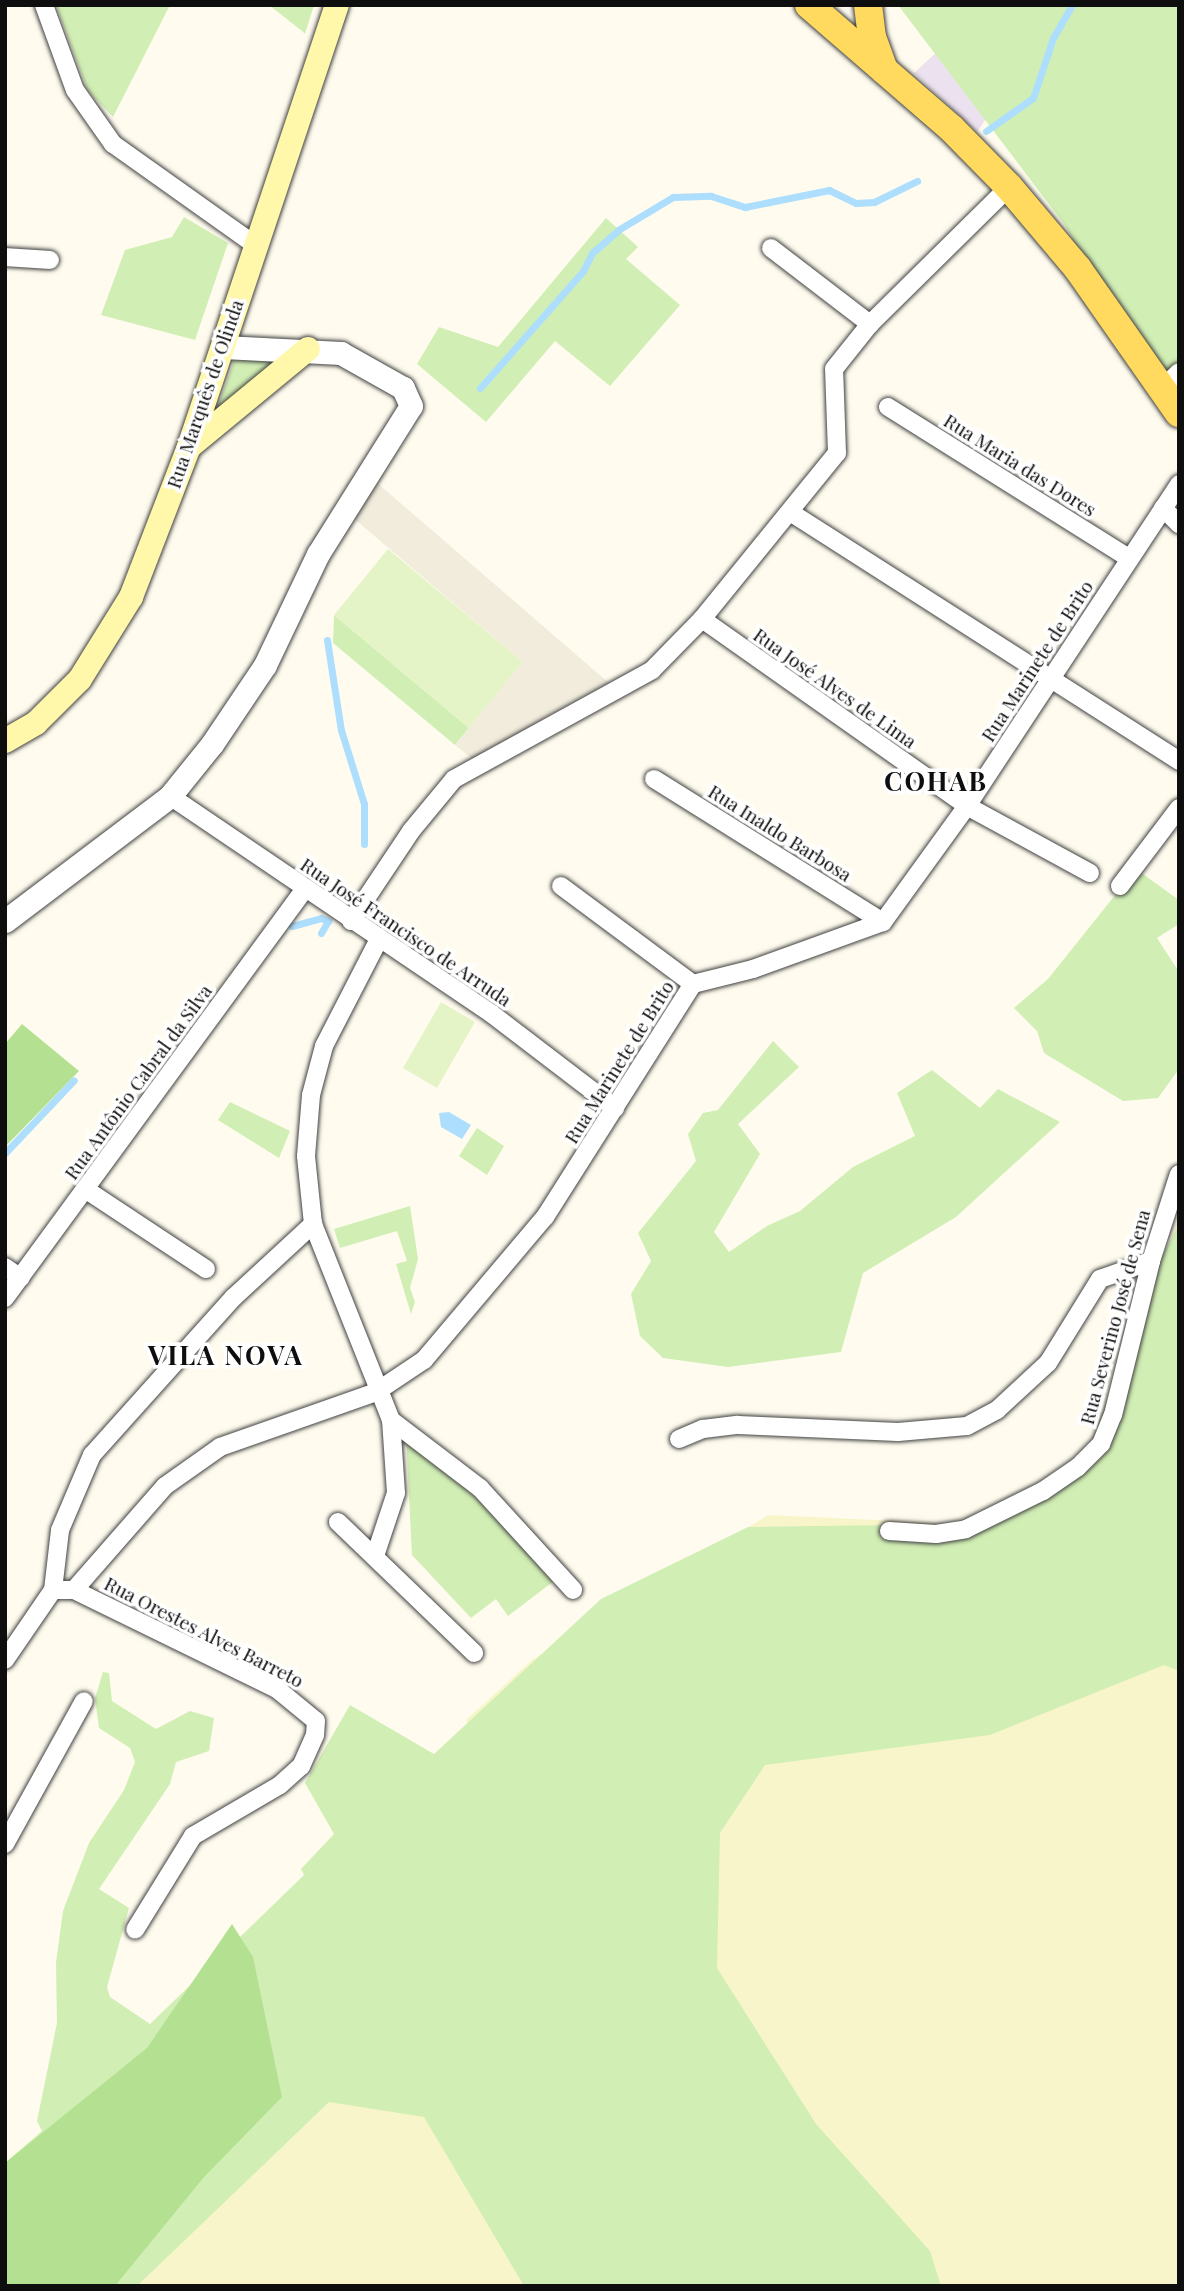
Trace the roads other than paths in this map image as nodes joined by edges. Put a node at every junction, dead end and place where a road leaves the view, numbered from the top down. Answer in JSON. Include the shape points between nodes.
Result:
{"nodes":[{"id":1,"x":44,"y":5,"type":"edge"},
{"id":2,"x":337,"y":5,"type":"edge"},
{"id":3,"x":809,"y":5,"type":"edge"},
{"id":4,"x":868,"y":5,"type":"edge"},
{"id":5,"x":885,"y":73,"type":"junction"},
{"id":6,"x":1009,"y":187,"type":"junction"},
{"id":7,"x":255,"y":245,"type":"junction"},
{"id":8,"x":771,"y":248,"type":"dead end"},
{"id":9,"x":5,"y":257,"type":"edge"},
{"id":10,"x":50,"y":260,"type":"dead end"},
{"id":11,"x":870,"y":324,"type":"junction"},
{"id":12,"x":223,"y":347,"type":"junction"},
{"id":13,"x":308,"y":349,"type":"junction"},
{"id":14,"x":1171,"y":379,"type":"edge"},
{"id":15,"x":888,"y":407,"type":"dead end"},
{"id":16,"x":1179,"y":413,"type":"edge"},
{"id":17,"x":189,"y":447,"type":"junction"},
{"id":18,"x":1179,"y":484,"type":"edge"},
{"id":19,"x":1163,"y":509,"type":"junction"},
{"id":20,"x":790,"y":512,"type":"junction"},
{"id":21,"x":1179,"y":524,"type":"edge"},
{"id":22,"x":1129,"y":558,"type":"junction"},
{"id":23,"x":702,"y":619,"type":"junction"},
{"id":24,"x":1050,"y":681,"type":"junction"},
{"id":25,"x":5,"y":741,"type":"edge"},
{"id":26,"x":1179,"y":761,"type":"edge"},
{"id":27,"x":654,"y":779,"type":"dead end"},
{"id":28,"x":170,"y":796,"type":"junction"},
{"id":29,"x":967,"y":806,"type":"junction"},
{"id":30,"x":1179,"y":808,"type":"edge"},
{"id":31,"x":1090,"y":873,"type":"dead end"},
{"id":32,"x":561,"y":886,"type":"dead end"},
{"id":33,"x":1119,"y":886,"type":"dead end"},
{"id":34,"x":304,"y":890,"type":"junction"},
{"id":35,"x":345,"y":918,"type":"junction"},
{"id":36,"x":5,"y":920,"type":"edge"},
{"id":37,"x":883,"y":922,"type":"junction"},
{"id":38,"x":379,"y":939,"type":"junction"},
{"id":39,"x":693,"y":984,"type":"junction"},
{"id":40,"x":615,"y":1108,"type":"junction"},
{"id":41,"x":1179,"y":1174,"type":"edge"},
{"id":42,"x":85,"y":1189,"type":"junction"},
{"id":43,"x":313,"y":1224,"type":"junction"},
{"id":44,"x":1150,"y":1261,"type":"junction"},
{"id":45,"x":5,"y":1267,"type":"edge"},
{"id":46,"x":206,"y":1269,"type":"dead end"},
{"id":47,"x":21,"y":1278,"type":"junction"},
{"id":48,"x":5,"y":1298,"type":"edge"},
{"id":49,"x":376,"y":1392,"type":"junction"},
{"id":50,"x":391,"y":1420,"type":"junction"},
{"id":51,"x":678,"y":1439,"type":"dead end"},
{"id":52,"x":338,"y":1522,"type":"dead end"},
{"id":53,"x":889,"y":1531,"type":"dead end"},
{"id":54,"x":375,"y":1556,"type":"junction"},
{"id":55,"x":53,"y":1590,"type":"junction"},
{"id":56,"x":74,"y":1590,"type":"junction"},
{"id":57,"x":573,"y":1590,"type":"dead end"},
{"id":58,"x":474,"y":1653,"type":"dead end"},
{"id":59,"x":5,"y":1660,"type":"edge"},
{"id":60,"x":84,"y":1701,"type":"dead end"},
{"id":61,"x":5,"y":1844,"type":"edge"},
{"id":62,"x":135,"y":1930,"type":"dead end"}],
"edges":[{"from":1,"to":7,"type":"street","via":[[75,90],[113,144]]},
{"from":2,"to":7,"type":"main road","name":"Rua Marquês de Olinda"},
{"from":3,"to":5,"type":"main road"},
{"from":4,"to":5,"type":"main road","via":[[872,37]]},
{"from":5,"to":6,"type":"main road","via":[[952,129]]},
{"from":6,"to":11,"type":"street"},
{"from":6,"to":14,"type":"main road"},
{"from":7,"to":12,"type":"main road","name":"Rua Marquês de Olinda"},
{"from":8,"to":11,"type":"street"},
{"from":9,"to":10,"type":"street"},
{"from":11,"to":20,"type":"street","via":[[834,369],[837,453]]},
{"from":12,"to":13,"type":"street"},
{"from":12,"to":17,"type":"main road","name":"Rua Marquês de Olinda"},
{"from":13,"to":17,"type":"main road"},
{"from":13,"to":28,"type":"street","via":[[353,357],[403,388],[411,406],[318,554],[265,665]]},
{"from":14,"to":16,"type":"main road"},
{"from":15,"to":22,"type":"street","name":"Rua Maria das Dores"},
{"from":17,"to":25,"type":"main road","name":"Rua Marquês de Olinda","via":[[131,597],[99,654],[52,709]]},
{"from":18,"to":19,"type":"street","name":"Rua Marinete de Brito"},
{"from":19,"to":21,"type":"street"},
{"from":19,"to":22,"type":"street","name":"Rua Marinete de Brito"},
{"from":20,"to":23,"type":"street"},
{"from":20,"to":24,"type":"street"},
{"from":22,"to":24,"type":"street","name":"Rua Marinete de Brito"},
{"from":23,"to":29,"type":"street","name":"Rua José Alves de Lima"},
{"from":23,"to":35,"type":"street","via":[[642,677],[453,779]]},
{"from":24,"to":26,"type":"street"},
{"from":24,"to":29,"type":"street","name":"Rua Marinete de Brito"},
{"from":27,"to":37,"type":"street","name":"Rua Inaldo Barbosa"},
{"from":28,"to":34,"type":"street","name":"Rua José Francisco de Arruda"},
{"from":28,"to":36,"type":"street"},
{"from":29,"to":31,"type":"street","name":"Rua José Alves de Lima"},
{"from":29,"to":37,"type":"street","name":"Rua Marinete de Brito"},
{"from":30,"to":33,"type":"street"},
{"from":32,"to":39,"type":"street"},
{"from":34,"to":35,"type":"street","name":"Rua José Francisco de Arruda"},
{"from":34,"to":42,"type":"street","name":"Rua Antônio Cabral da Silva"},
{"from":35,"to":38,"type":"street","name":"Rua José Francisco de Arruda"},
{"from":37,"to":39,"type":"street","name":"Rua Marinete de Brito","via":[[753,969]]},
{"from":38,"to":40,"type":"street","name":"Rua José Francisco de Arruda","via":[[492,1014]]},
{"from":38,"to":43,"type":"street","via":[[324,1046],[311,1095],[306,1165]]},
{"from":39,"to":40,"type":"street","name":"Rua Marinete de Brito"},
{"from":40,"to":49,"type":"street","name":"Rua Marinete de Brito","via":[[545,1217],[486,1292],[424,1360]]},
{"from":41,"to":44,"type":"street","name":"Rua Severino José de Sena"},
{"from":42,"to":46,"type":"street"},
{"from":42,"to":47,"type":"street","name":"Rua Antônio Cabral da Silva"},
{"from":43,"to":49,"type":"street"},
{"from":43,"to":55,"type":"street","via":[[234,1297],[92,1455],[60,1530]]},
{"from":44,"to":51,"type":"street","via":[[1100,1279],[1048,1363],[997,1410],[967,1426],[898,1432],[738,1425],[703,1429]]},
{"from":44,"to":53,"type":"street","name":"Rua Severino José de Sena","via":[[1113,1415],[1093,1452],[1043,1490],[966,1529],[936,1534]]},
{"from":45,"to":47,"type":"street"},
{"from":47,"to":48,"type":"street","name":"Rua Antônio Cabral da Silva"},
{"from":49,"to":50,"type":"street"},
{"from":49,"to":56,"type":"street","name":"Rua Marinete de Brito","via":[[235,1440],[193,1464],[130,1522]]},
{"from":50,"to":54,"type":"street","via":[[396,1493]]},
{"from":50,"to":57,"type":"street","via":[[480,1488]]},
{"from":52,"to":54,"type":"street"},
{"from":54,"to":58,"type":"street"},
{"from":55,"to":56,"type":"street"},
{"from":55,"to":59,"type":"street"},
{"from":56,"to":62,"type":"street","name":"Rua Orestes Alves Barreto","via":[[277,1689],[300,1703],[316,1721],[301,1766],[280,1785],[193,1836]]},
{"from":60,"to":61,"type":"street"}]}
